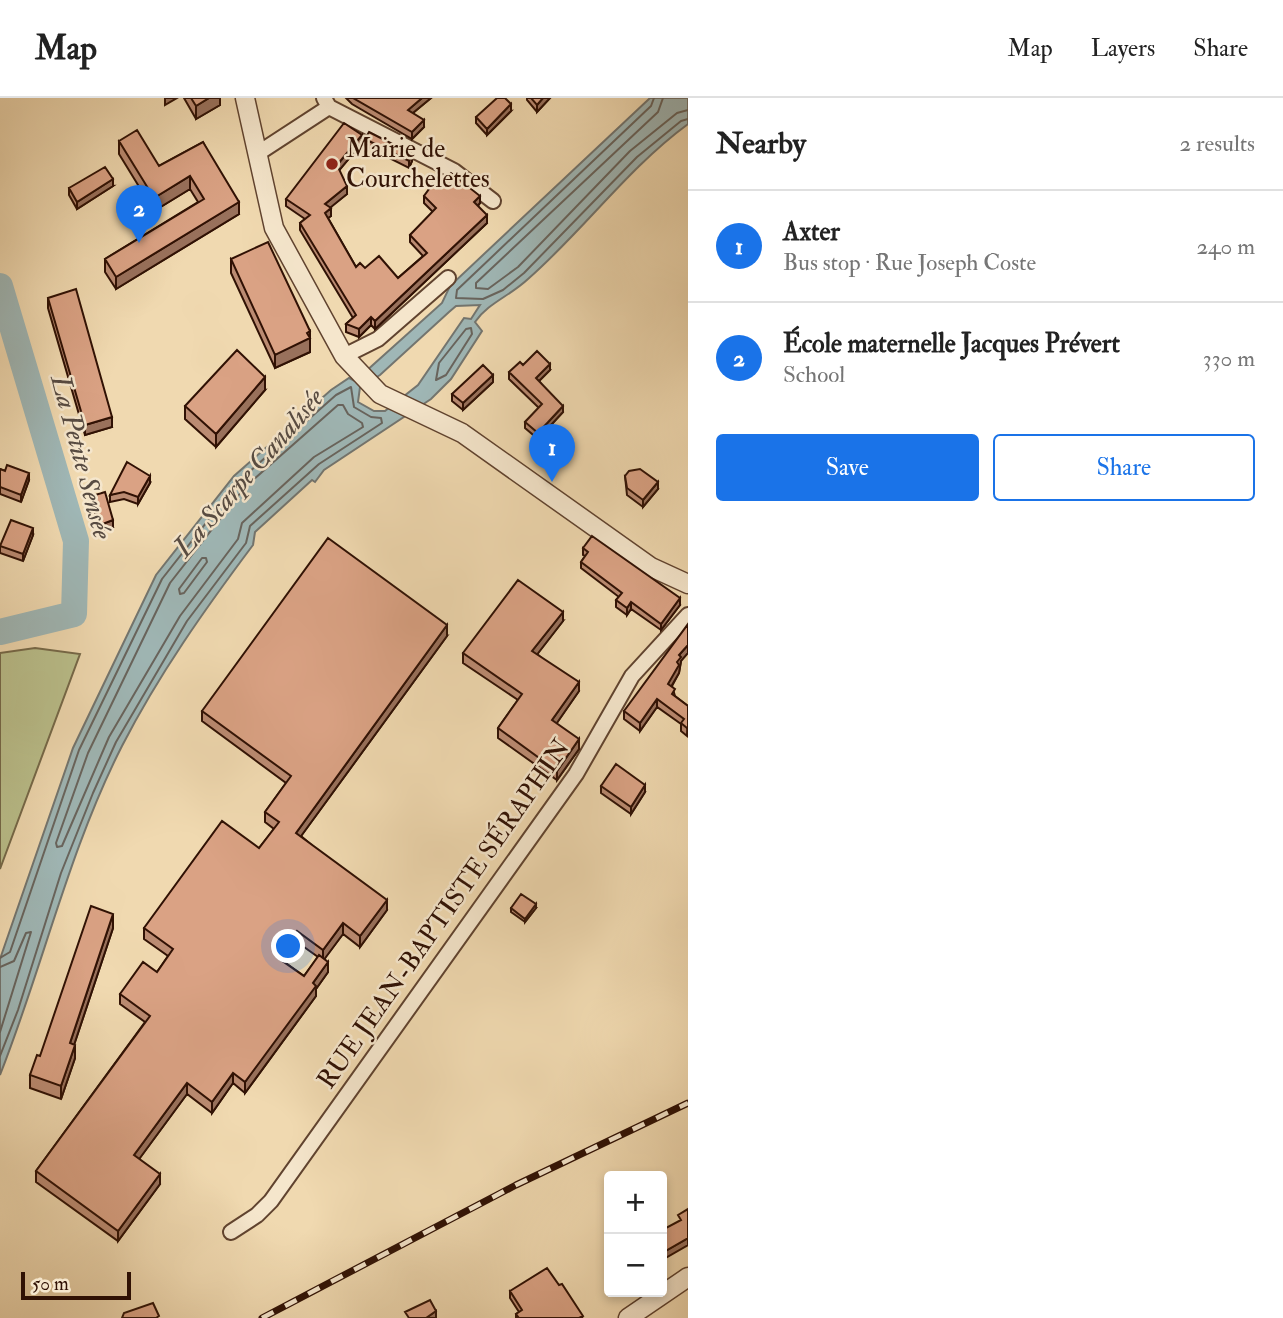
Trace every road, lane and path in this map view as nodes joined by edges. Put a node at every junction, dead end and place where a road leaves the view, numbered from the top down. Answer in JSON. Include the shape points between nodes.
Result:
{"nodes":[{"id":1,"x":246,"y":98,"type":"edge"},
{"id":2,"x":326,"y":102,"type":"edge"},
{"id":3,"x":257,"y":154,"type":"junction"},
{"id":4,"x":493,"y":201,"type":"dead end"},
{"id":5,"x":448,"y":278,"type":"dead end"},
{"id":6,"x":348,"y":360,"type":"junction"},
{"id":7,"x":688,"y":584,"type":"edge"},
{"id":8,"x":688,"y":615,"type":"edge"},
{"id":9,"x":231,"y":1232,"type":"dead end"},
{"id":10,"x":688,"y":1277,"type":"edge"},
{"id":11,"x":628,"y":1318,"type":"edge"}],
"edges":[{"from":1,"to":3,"type":"street"},
{"from":2,"to":3,"type":"street"},
{"from":2,"to":4,"type":"street","via":[[454,171]]},
{"from":3,"to":6,"type":"street","via":[[274,228]]},
{"from":5,"to":6,"type":"street"},
{"from":6,"to":7,"type":"street","via":[[377,391],[462,432],[652,566]]},
{"from":8,"to":9,"type":"street","name":"RUE JEAN-BAPTISTE SÉRAPHIN","via":[[632,676],[576,774],[271,1201]]},
{"from":10,"to":11,"type":"street"}]}
